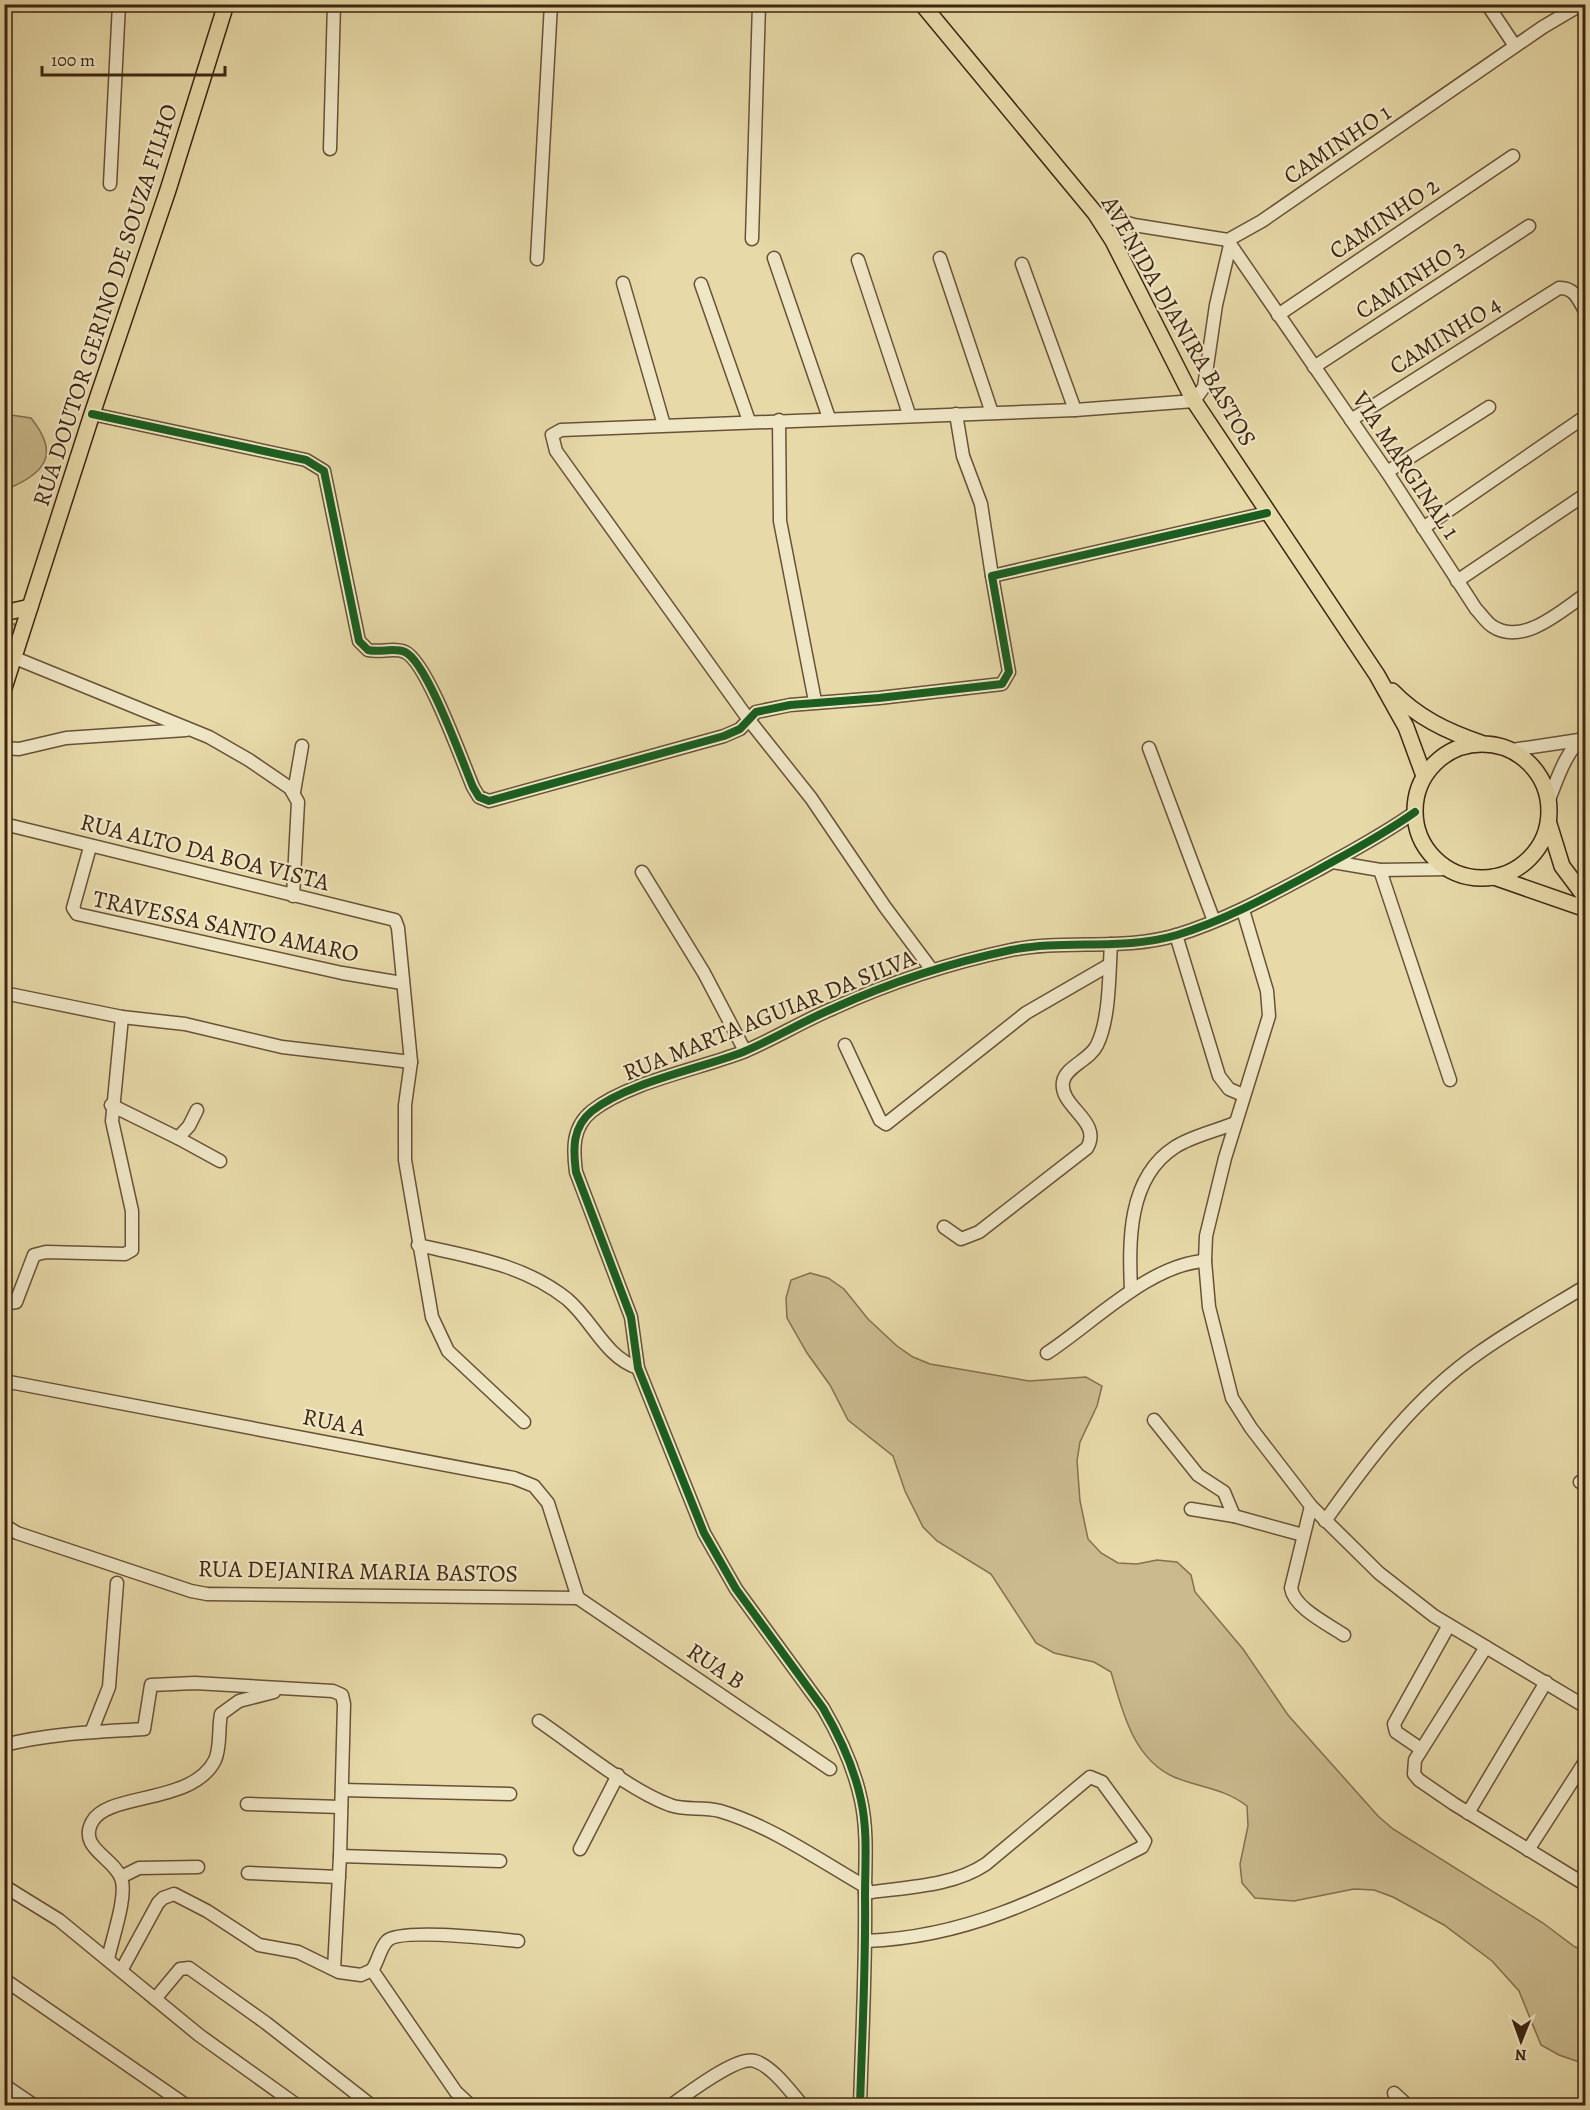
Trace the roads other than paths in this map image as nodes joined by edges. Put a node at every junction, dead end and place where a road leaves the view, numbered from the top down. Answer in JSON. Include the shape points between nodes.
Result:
{"nodes":[{"id":1,"x":119,"y":4,"type":"edge"},
{"id":2,"x":226,"y":4,"type":"edge"},
{"id":3,"x":334,"y":4,"type":"edge"},
{"id":4,"x":551,"y":4,"type":"edge"},
{"id":5,"x":759,"y":4,"type":"edge"},
{"id":6,"x":922,"y":4,"type":"edge"},
{"id":7,"x":1487,"y":4,"type":"edge"},
{"id":8,"x":1582,"y":4,"type":"edge"},
{"id":9,"x":1515,"y":46,"type":"junction"},
{"id":10,"x":330,"y":148,"type":"dead end"},
{"id":11,"x":1513,"y":156,"type":"dead end"},
{"id":12,"x":110,"y":184,"type":"dead end"},
{"id":13,"x":1095,"y":213,"type":"junction"},
{"id":14,"x":1529,"y":226,"type":"dead end"},
{"id":15,"x":752,"y":239,"type":"dead end"},
{"id":16,"x":1229,"y":242,"type":"junction"},
{"id":17,"x":774,"y":258,"type":"dead end"},
{"id":18,"x":940,"y":258,"type":"dead end"},
{"id":19,"x":537,"y":259,"type":"dead end"},
{"id":20,"x":858,"y":260,"type":"dead end"},
{"id":21,"x":1022,"y":264,"type":"dead end"},
{"id":22,"x":623,"y":284,"type":"dead end"},
{"id":23,"x":701,"y":284,"type":"dead end"},
{"id":24,"x":1586,"y":313,"type":"edge"},
{"id":25,"x":1278,"y":315,"type":"junction"},
{"id":26,"x":1314,"y":367,"type":"junction"},
{"id":27,"x":1194,"y":401,"type":"junction"},
{"id":28,"x":1490,"y":407,"type":"dead end"},
{"id":29,"x":1075,"y":410,"type":"junction"},
{"id":30,"x":992,"y":413,"type":"junction"},
{"id":31,"x":92,"y":414,"type":"junction"},
{"id":32,"x":909,"y":414,"type":"junction"},
{"id":33,"x":956,"y":414,"type":"junction"},
{"id":34,"x":1586,"y":416,"type":"edge"},
{"id":35,"x":829,"y":418,"type":"junction"},
{"id":36,"x":779,"y":420,"type":"junction"},
{"id":37,"x":1351,"y":420,"type":"junction"},
{"id":38,"x":749,"y":421,"type":"junction"},
{"id":39,"x":664,"y":425,"type":"junction"},
{"id":40,"x":1387,"y":472,"type":"junction"},
{"id":41,"x":1586,"y":494,"type":"edge"},
{"id":42,"x":1267,"y":513,"type":"junction"},
{"id":43,"x":1423,"y":528,"type":"junction"},
{"id":44,"x":992,"y":576,"type":"junction"},
{"id":45,"x":1456,"y":580,"type":"junction"},
{"id":46,"x":1586,"y":594,"type":"edge"},
{"id":47,"x":30,"y":607,"type":"junction"},
{"id":48,"x":4,"y":614,"type":"edge"},
{"id":49,"x":23,"y":629,"type":"junction"},
{"id":50,"x":15,"y":658,"type":"junction"},
{"id":51,"x":1377,"y":675,"type":"junction"},
{"id":52,"x":4,"y":688,"type":"edge"},
{"id":53,"x":815,"y":701,"type":"junction"},
{"id":54,"x":749,"y":720,"type":"junction"},
{"id":55,"x":190,"y":730,"type":"junction"},
{"id":56,"x":1582,"y":737,"type":"edge"},
{"id":57,"x":1483,"y":744,"type":"junction"},
{"id":58,"x":302,"y":747,"type":"dead end"},
{"id":59,"x":4,"y":748,"type":"edge"},
{"id":60,"x":1149,"y":748,"type":"dead end"},
{"id":61,"x":1512,"y":750,"type":"junction"},
{"id":62,"x":1424,"y":776,"type":"junction"},
{"id":63,"x":296,"y":797,"type":"junction"},
{"id":64,"x":1549,"y":800,"type":"junction"},
{"id":65,"x":1415,"y":812,"type":"junction"},
{"id":66,"x":1549,"y":823,"type":"junction"},
{"id":67,"x":4,"y":824,"type":"edge"},
{"id":68,"x":90,"y":847,"type":"junction"},
{"id":69,"x":1333,"y":862,"type":"junction"},
{"id":70,"x":1449,"y":869,"type":"junction"},
{"id":71,"x":1380,"y":870,"type":"junction"},
{"id":72,"x":642,"y":872,"type":"dead end"},
{"id":73,"x":1494,"y":877,"type":"junction"},
{"id":74,"x":293,"y":896,"type":"junction"},
{"id":75,"x":1586,"y":898,"type":"edge"},
{"id":76,"x":1586,"y":909,"type":"edge"},
{"id":77,"x":1242,"y":910,"type":"junction"},
{"id":78,"x":1214,"y":921,"type":"junction"},
{"id":79,"x":1176,"y":935,"type":"junction"},
{"id":80,"x":1111,"y":944,"type":"junction"},
{"id":81,"x":1109,"y":965,"type":"junction"},
{"id":82,"x":932,"y":970,"type":"junction"},
{"id":83,"x":402,"y":983,"type":"junction"},
{"id":84,"x":4,"y":993,"type":"edge"},
{"id":85,"x":122,"y":1017,"type":"junction"},
{"id":86,"x":845,"y":1045,"type":"dead end"},
{"id":87,"x":745,"y":1051,"type":"junction"},
{"id":88,"x":411,"y":1062,"type":"junction"},
{"id":89,"x":1450,"y":1080,"type":"dead end"},
{"id":90,"x":1244,"y":1095,"type":"junction"},
{"id":91,"x":111,"y":1105,"type":"junction"},
{"id":92,"x":197,"y":1110,"type":"dead end"},
{"id":93,"x":1235,"y":1123,"type":"junction"},
{"id":94,"x":178,"y":1138,"type":"junction"},
{"id":95,"x":220,"y":1161,"type":"dead end"},
{"id":96,"x":944,"y":1227,"type":"dead end"},
{"id":97,"x":418,"y":1245,"type":"junction"},
{"id":98,"x":1205,"y":1261,"type":"junction"},
{"id":99,"x":1586,"y":1286,"type":"edge"},
{"id":100,"x":1131,"y":1291,"type":"junction"},
{"id":101,"x":4,"y":1304,"type":"edge"},
{"id":102,"x":1047,"y":1353,"type":"dead end"},
{"id":103,"x":638,"y":1368,"type":"junction"},
{"id":104,"x":4,"y":1381,"type":"edge"},
{"id":105,"x":1154,"y":1420,"type":"dead end"},
{"id":106,"x":524,"y":1422,"type":"dead end"},
{"id":107,"x":1311,"y":1506,"type":"junction"},
{"id":108,"x":1191,"y":1509,"type":"dead end"},
{"id":109,"x":1234,"y":1516,"type":"junction"},
{"id":110,"x":1324,"y":1521,"type":"junction"},
{"id":111,"x":4,"y":1525,"type":"edge"},
{"id":112,"x":1303,"y":1535,"type":"junction"},
{"id":113,"x":117,"y":1583,"type":"dead end"},
{"id":114,"x":578,"y":1598,"type":"junction"},
{"id":115,"x":1449,"y":1625,"type":"junction"},
{"id":116,"x":1344,"y":1635,"type":"dead end"},
{"id":117,"x":1486,"y":1647,"type":"junction"},
{"id":118,"x":1546,"y":1682,"type":"junction"},
{"id":119,"x":287,"y":1688,"type":"junction"},
{"id":120,"x":1586,"y":1707,"type":"edge"},
{"id":121,"x":539,"y":1721,"type":"dead end"},
{"id":122,"x":92,"y":1730,"type":"junction"},
{"id":123,"x":4,"y":1745,"type":"edge"},
{"id":124,"x":1421,"y":1749,"type":"junction"},
{"id":125,"x":1586,"y":1760,"type":"edge"},
{"id":126,"x":830,"y":1769,"type":"dead end"},
{"id":127,"x":618,"y":1775,"type":"junction"},
{"id":128,"x":342,"y":1790,"type":"junction"},
{"id":129,"x":510,"y":1794,"type":"dead end"},
{"id":130,"x":247,"y":1804,"type":"dead end"},
{"id":131,"x":341,"y":1807,"type":"junction"},
{"id":132,"x":1467,"y":1813,"type":"junction"},
{"id":133,"x":580,"y":1849,"type":"dead end"},
{"id":134,"x":1528,"y":1850,"type":"junction"},
{"id":135,"x":340,"y":1856,"type":"junction"},
{"id":136,"x":500,"y":1861,"type":"dead end"},
{"id":137,"x":198,"y":1867,"type":"dead end"},
{"id":138,"x":248,"y":1873,"type":"dead end"},
{"id":139,"x":121,"y":1877,"type":"junction"},
{"id":140,"x":339,"y":1877,"type":"junction"},
{"id":141,"x":1586,"y":1885,"type":"edge"},
{"id":142,"x":4,"y":1886,"type":"edge"},
{"id":143,"x":865,"y":1890,"type":"junction"},
{"id":144,"x":518,"y":1941,"type":"dead end"},
{"id":145,"x":866,"y":1941,"type":"junction"},
{"id":146,"x":108,"y":1959,"type":"junction"},
{"id":147,"x":122,"y":1969,"type":"junction"},
{"id":148,"x":334,"y":1969,"type":"junction"},
{"id":149,"x":372,"y":1970,"type":"junction"},
{"id":150,"x":6,"y":1980,"type":"edge"},
{"id":151,"x":155,"y":1999,"type":"junction"},
{"id":152,"x":4,"y":2085,"type":"edge"},
{"id":153,"x":1394,"y":2093,"type":"dead end"},
{"id":154,"x":35,"y":2106,"type":"edge"},
{"id":155,"x":187,"y":2106,"type":"edge"},
{"id":156,"x":298,"y":2106,"type":"edge"},
{"id":157,"x":372,"y":2106,"type":"edge"},
{"id":158,"x":471,"y":2106,"type":"edge"},
{"id":159,"x":670,"y":2106,"type":"edge"},
{"id":160,"x":803,"y":2106,"type":"edge"},
{"id":161,"x":860,"y":2106,"type":"edge"},
{"id":162,"x":1408,"y":2106,"type":"edge"}],
"edges":[{"from":1,"to":12,"type":"street"},
{"from":2,"to":31,"type":"main road","name":"RUA DOUTOR GERINO DE SOUZA FILHO"},
{"from":3,"to":10,"type":"street"},
{"from":4,"to":19,"type":"street"},
{"from":5,"to":15,"type":"street"},
{"from":6,"to":13,"type":"main road","name":"AVENIDA DJANIRA BASTOS"},
{"from":7,"to":9,"type":"street"},
{"from":8,"to":9,"type":"street","name":"CAMINHO 1"},
{"from":9,"to":16,"type":"street","name":"CAMINHO 1"},
{"from":11,"to":25,"type":"street","name":"CAMINHO 2"},
{"from":13,"to":16,"type":"street","via":[[1134,225]]},
{"from":13,"to":27,"type":"main road","name":"AVENIDA DJANIRA BASTOS"},
{"from":14,"to":26,"type":"street","name":"CAMINHO 3"},
{"from":16,"to":25,"type":"street","name":"VIA MARGINAL 1"},
{"from":16,"to":27,"type":"street","via":[[1204,387]]},
{"from":17,"to":35,"type":"street"},
{"from":18,"to":30,"type":"street"},
{"from":20,"to":32,"type":"street"},
{"from":21,"to":29,"type":"street"},
{"from":22,"to":39,"type":"street"},
{"from":23,"to":38,"type":"street"},
{"from":24,"to":37,"type":"street","name":"CAMINHO 4","via":[[1575,294],[1564,288],[1552,292]]},
{"from":25,"to":26,"type":"street","name":"VIA MARGINAL 1"},
{"from":26,"to":37,"type":"street","name":"VIA MARGINAL 1"},
{"from":27,"to":29,"type":"street"},
{"from":27,"to":42,"type":"main road","name":"AVENIDA DJANIRA BASTOS"},
{"from":28,"to":40,"type":"street"},
{"from":29,"to":30,"type":"street"},
{"from":30,"to":33,"type":"street"},
{"from":31,"to":47,"type":"main road","name":"RUA DOUTOR GERINO DE SOUZA FILHO"},
{"from":31,"to":54,"type":"street","via":[[306,460],[320,467],[324,471],[359,641],[368,650],[400,650],[411,656],[426,676],[473,788],[484,800],[496,801],[703,742],[740,729]]},
{"from":32,"to":33,"type":"street"},
{"from":32,"to":35,"type":"street"},
{"from":33,"to":44,"type":"street","via":[[963,456],[980,498]]},
{"from":34,"to":43,"type":"street"},
{"from":35,"to":36,"type":"street"},
{"from":36,"to":38,"type":"street"},
{"from":36,"to":53,"type":"street","via":[[780,521]]},
{"from":37,"to":40,"type":"street","name":"VIA MARGINAL 1"},
{"from":38,"to":39,"type":"street"},
{"from":39,"to":54,"type":"street","via":[[561,430],[552,435],[551,441]]},
{"from":40,"to":43,"type":"street","name":"VIA MARGINAL 1"},
{"from":41,"to":45,"type":"street"},
{"from":42,"to":44,"type":"street"},
{"from":42,"to":51,"type":"main road","name":"AVENIDA DJANIRA BASTOS"},
{"from":43,"to":45,"type":"street","name":"VIA MARGINAL 1"},
{"from":44,"to":53,"type":"street","via":[[1009,672],[1002,684]]},
{"from":45,"to":46,"type":"street","name":"VIA MARGINAL 1","via":[[1493,626],[1513,632],[1539,626]]},
{"from":47,"to":48,"type":"main road"},
{"from":47,"to":49,"type":"main road","name":"RUA DOUTOR GERINO DE SOUZA FILHO"},
{"from":48,"to":49,"type":"main road"},
{"from":49,"to":50,"type":"main road","name":"RUA DOUTOR GERINO DE SOUZA FILHO"},
{"from":50,"to":52,"type":"main road","name":"RUA DOUTOR GERINO DE SOUZA FILHO"},
{"from":50,"to":55,"type":"street"},
{"from":51,"to":57,"type":"main road","name":"AVENIDA DJANIRA BASTOS","via":[[1422,716]]},
{"from":51,"to":62,"type":"main road","name":"AVENIDA DJANIRA BASTOS","via":[[1406,727]]},
{"from":53,"to":54,"type":"street","via":[[762,710]]},
{"from":54,"to":82,"type":"street","via":[[811,798]]},
{"from":55,"to":59,"type":"street","via":[[66,738],[19,749]]},
{"from":55,"to":63,"type":"street","via":[[249,760]]},
{"from":56,"to":61,"type":"street"},
{"from":56,"to":64,"type":"street"},
{"from":57,"to":61,"type":"main road"},
{"from":57,"to":62,"type":"main road","via":[[1450,752]]},
{"from":58,"to":63,"type":"street"},
{"from":60,"to":78,"type":"street"},
{"from":61,"to":64,"type":"main road","via":[[1536,770]]},
{"from":62,"to":65,"type":"main road"},
{"from":63,"to":74,"type":"street"},
{"from":64,"to":66,"type":"main road"},
{"from":65,"to":69,"type":"street","name":"RUA MARTA AGUIAR DA SILVA"},
{"from":65,"to":70,"type":"main road","via":[[1424,845]]},
{"from":66,"to":73,"type":"main road","via":[[1542,843],[1530,859],[1513,871]]},
{"from":66,"to":75,"type":"main road","via":[[1562,866]]},
{"from":67,"to":68,"type":"street","name":"RUA ALTO DA BOA VISTA"},
{"from":68,"to":74,"type":"street","name":"RUA ALTO DA BOA VISTA"},
{"from":68,"to":83,"type":"street","name":"TRAVESSA SANTO AMARO","via":[[73,908],[76,914],[342,974]]},
{"from":69,"to":71,"type":"street"},
{"from":69,"to":77,"type":"street","name":"RUA MARTA AGUIAR DA SILVA"},
{"from":70,"to":71,"type":"street"},
{"from":70,"to":73,"type":"main road","via":[[1470,877]]},
{"from":71,"to":89,"type":"street"},
{"from":72,"to":87,"type":"street","via":[[704,973]]},
{"from":73,"to":76,"type":"main road"},
{"from":74,"to":83,"type":"street","name":"RUA ALTO DA BOA VISTA","via":[[395,920]]},
{"from":77,"to":78,"type":"street","name":"RUA MARTA AGUIAR DA SILVA"},
{"from":77,"to":90,"type":"street","via":[[1267,991],[1269,1016]]},
{"from":78,"to":79,"type":"street","name":"RUA MARTA AGUIAR DA SILVA"},
{"from":79,"to":80,"type":"street","name":"RUA MARTA AGUIAR DA SILVA"},
{"from":79,"to":90,"type":"street","via":[[1219,1076],[1229,1089]]},
{"from":80,"to":81,"type":"street"},
{"from":80,"to":82,"type":"street","name":"RUA MARTA AGUIAR DA SILVA","via":[[1014,950]]},
{"from":81,"to":86,"type":"street","via":[[1026,1013],[886,1124],[879,1120]]},
{"from":81,"to":96,"type":"street","via":[[1098,1042],[1088,1058],[1064,1079],[1064,1091],[1089,1126],[1091,1142],[973,1235],[961,1239]]},
{"from":82,"to":87,"type":"street","name":"RUA MARTA AGUIAR DA SILVA","via":[[831,1009]]},
{"from":83,"to":88,"type":"street"},
{"from":84,"to":85,"type":"street"},
{"from":85,"to":88,"type":"street","via":[[185,1024],[282,1047]]},
{"from":85,"to":91,"type":"street"},
{"from":87,"to":103,"type":"street","name":"RUA MARTA AGUIAR DA SILVA","via":[[651,1083],[593,1110],[581,1122],[574,1147],[576,1172],[631,1317]]},
{"from":88,"to":97,"type":"street","via":[[404,1145]]},
{"from":90,"to":93,"type":"street"},
{"from":91,"to":94,"type":"street"},
{"from":91,"to":101,"type":"street","via":[[113,1131],[132,1211],[132,1250],[125,1254],[34,1255],[20,1296],[15,1302]]},
{"from":92,"to":94,"type":"street"},
{"from":93,"to":98,"type":"street","via":[[1209,1213]]},
{"from":93,"to":100,"type":"street","via":[[1177,1146],[1151,1172],[1133,1213]]},
{"from":94,"to":95,"type":"street"},
{"from":97,"to":103,"type":"street","via":[[516,1268],[545,1283],[582,1313],[615,1355]]},
{"from":97,"to":106,"type":"street","via":[[432,1317],[442,1341],[465,1368]]},
{"from":98,"to":100,"type":"street","via":[[1177,1265]]},
{"from":98,"to":107,"type":"street","via":[[1209,1307],[1232,1398]]},
{"from":99,"to":110,"type":"street","via":[[1478,1352],[1384,1441]]},
{"from":100,"to":102,"type":"street","via":[[1082,1331]]},
{"from":103,"to":143,"type":"street","via":[[710,1542],[736,1589],[823,1708],[845,1749],[864,1821]]},
{"from":104,"to":114,"type":"street","name":"RUA A","via":[[514,1478],[534,1486],[548,1503]]},
{"from":105,"to":109,"type":"street","via":[[1198,1475],[1224,1492]]},
{"from":107,"to":110,"type":"street"},
{"from":107,"to":112,"type":"street"},
{"from":108,"to":109,"type":"street"},
{"from":109,"to":112,"type":"street"},
{"from":110,"to":115,"type":"street","via":[[1379,1573]]},
{"from":111,"to":114,"type":"street","name":"RUA DEJANIRA MARIA BASTOS","via":[[207,1594]]},
{"from":112,"to":116,"type":"street","via":[[1292,1594]]},
{"from":113,"to":122,"type":"street","via":[[110,1687]]},
{"from":114,"to":126,"type":"street","name":"RUA B"},
{"from":115,"to":117,"type":"street"},
{"from":115,"to":124,"type":"street","via":[[1394,1724],[1396,1732]]},
{"from":117,"to":118,"type":"street"},
{"from":117,"to":124,"type":"street"},
{"from":118,"to":120,"type":"street"},
{"from":118,"to":132,"type":"street"},
{"from":119,"to":122,"type":"street","via":[[151,1685],[144,1729]]},
{"from":119,"to":128,"type":"street","via":[[342,1695]]},
{"from":119,"to":139,"type":"street","via":[[239,1701],[221,1714],[214,1760],[188,1784],[166,1794],[103,1810],[92,1820],[87,1833],[90,1843]]},
{"from":121,"to":127,"type":"street"},
{"from":122,"to":123,"type":"street"},
{"from":124,"to":132,"type":"street","via":[[1414,1774]]},
{"from":125,"to":134,"type":"street"},
{"from":127,"to":133,"type":"street"},
{"from":127,"to":143,"type":"street","via":[[669,1805],[709,1808],[747,1821]]},
{"from":128,"to":129,"type":"street"},
{"from":128,"to":131,"type":"street"},
{"from":130,"to":131,"type":"street"},
{"from":131,"to":135,"type":"street"},
{"from":132,"to":134,"type":"street"},
{"from":134,"to":141,"type":"street"},
{"from":135,"to":136,"type":"street"},
{"from":135,"to":140,"type":"street"},
{"from":137,"to":139,"type":"street","via":[[139,1868]]},
{"from":138,"to":140,"type":"street"},
{"from":139,"to":146,"type":"street","via":[[123,1890]]},
{"from":140,"to":148,"type":"street"},
{"from":142,"to":146,"type":"street","via":[[59,1920]]},
{"from":143,"to":145,"type":"street"},
{"from":143,"to":145,"type":"street","via":[[949,1880],[971,1873],[1090,1777],[1102,1782],[1145,1841],[1142,1847],[1068,1885],[975,1923],[932,1935]]},
{"from":144,"to":149,"type":"street","via":[[423,1935],[391,1938]]},
{"from":145,"to":161,"type":"street"},
{"from":146,"to":147,"type":"street"},
{"from":147,"to":148,"type":"street","via":[[158,1903],[174,1894],[248,1940],[298,1952]]},
{"from":147,"to":151,"type":"street"},
{"from":148,"to":149,"type":"street","via":[[361,1975]]},
{"from":149,"to":158,"type":"street","via":[[456,2092]]},
{"from":150,"to":155,"type":"street"},
{"from":151,"to":156,"type":"street"},
{"from":151,"to":157,"type":"street","via":[[180,1969],[189,1968]]},
{"from":152,"to":154,"type":"street"},
{"from":153,"to":162,"type":"street"},
{"from":159,"to":160,"type":"street","via":[[735,2064],[751,2060],[764,2066]]}]}
